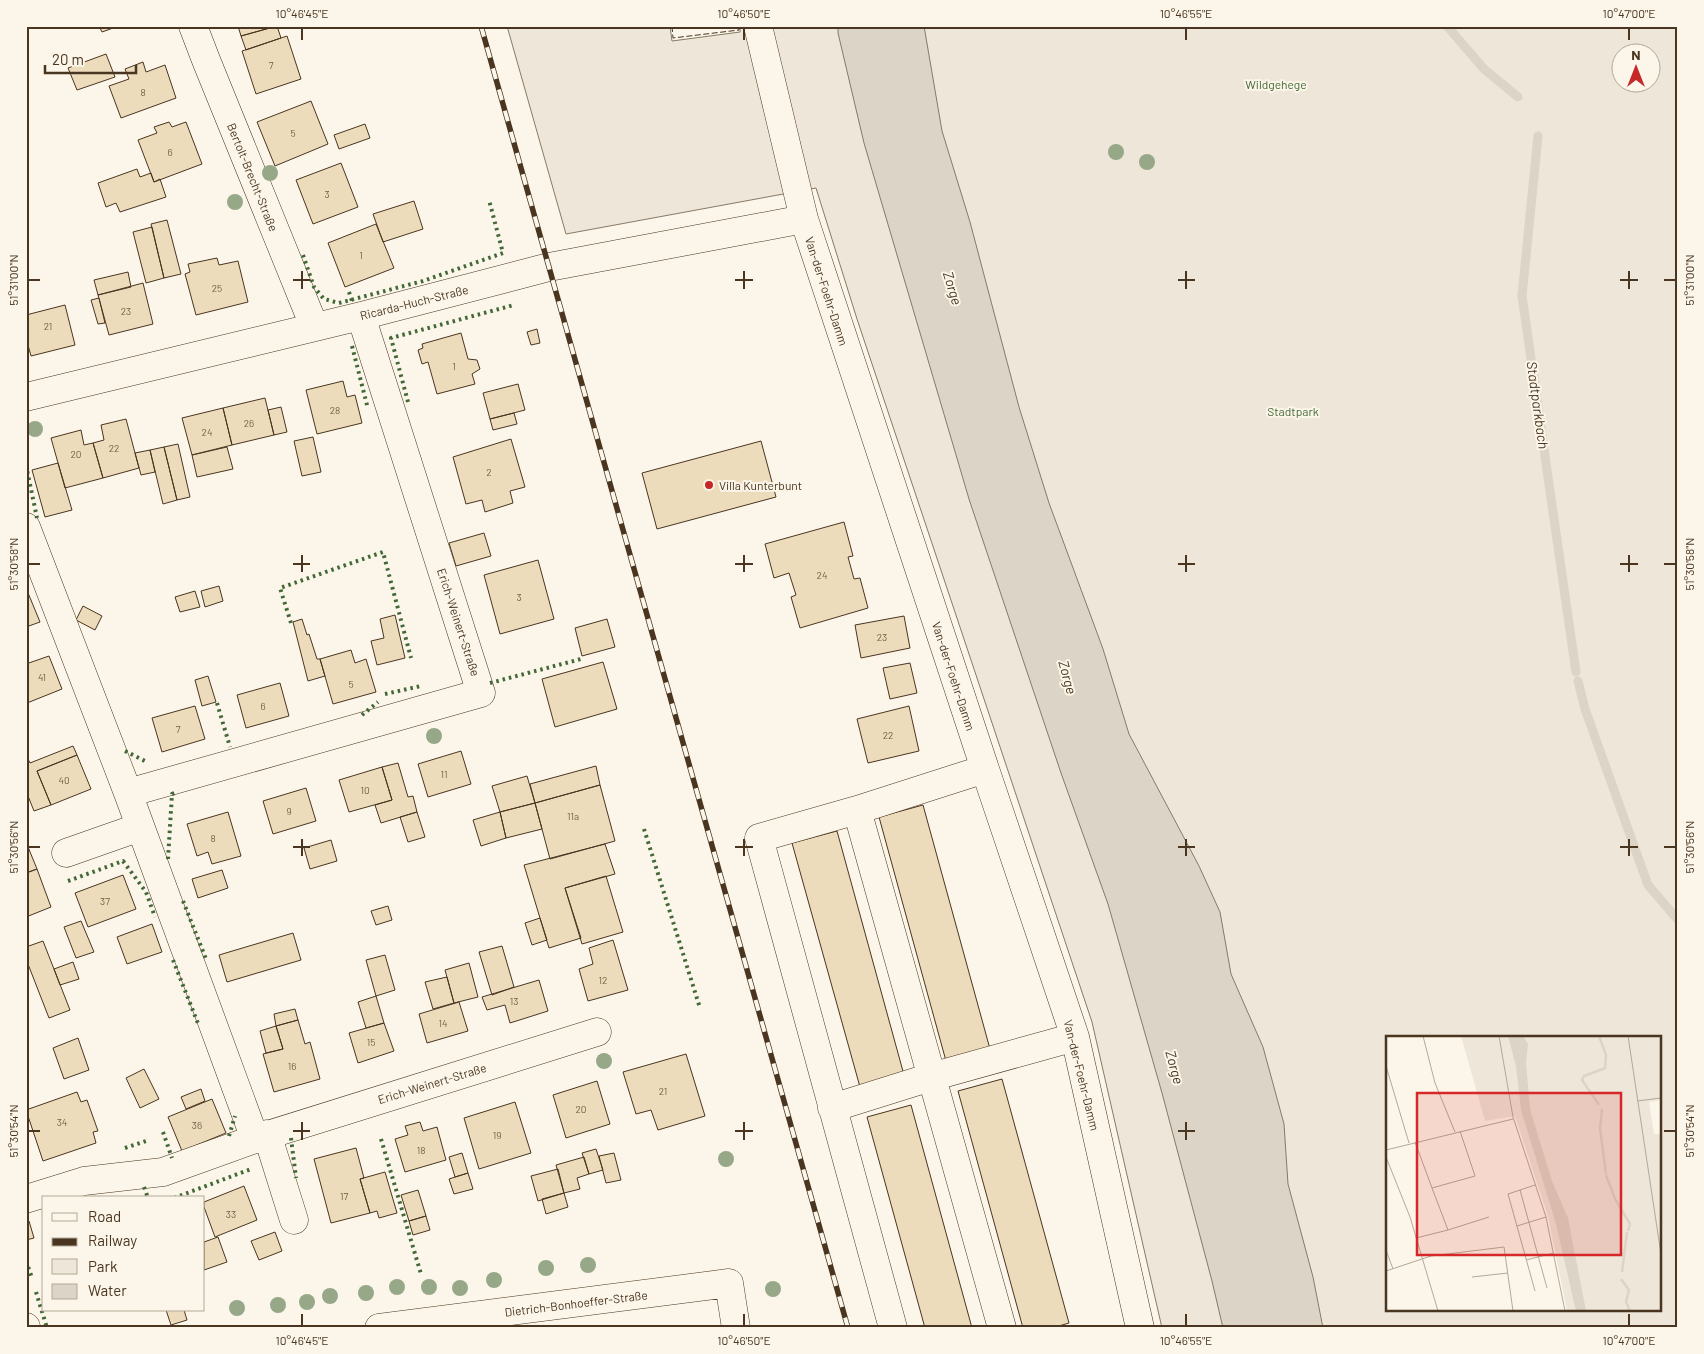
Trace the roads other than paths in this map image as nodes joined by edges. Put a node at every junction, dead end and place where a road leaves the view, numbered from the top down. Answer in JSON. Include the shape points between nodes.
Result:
{"nodes":[{"id":1,"x":193,"y":26,"type":"edge"},
{"id":2,"x":758,"y":26,"type":"edge"},
{"id":3,"x":804,"y":219,"type":"junction"},
{"id":4,"x":361,"y":316,"type":"junction"},
{"id":5,"x":314,"y":326,"type":"junction"},
{"id":6,"x":26,"y":397,"type":"edge"},
{"id":7,"x":26,"y":528,"type":"edge"},
{"id":8,"x":985,"y":770,"type":"junction"},
{"id":9,"x":128,"y":794,"type":"junction"},
{"id":10,"x":857,"y":810,"type":"junction"},
{"id":11,"x":140,"y":827,"type":"junction"},
{"id":12,"x":66,"y":853,"type":"dead end"},
{"id":13,"x":597,"y":1032,"type":"dead end"},
{"id":14,"x":1075,"y":1038,"type":"junction"},
{"id":15,"x":931,"y":1077,"type":"junction"},
{"id":16,"x":832,"y":1108,"type":"junction"},
{"id":17,"x":261,"y":1137,"type":"junction"},
{"id":18,"x":26,"y":1199,"type":"edge"},
{"id":19,"x":294,"y":1220,"type":"dead end"},
{"id":20,"x":379,"y":1328,"type":"edge"},
{"id":21,"x":736,"y":1328,"type":"edge"},
{"id":22,"x":893,"y":1328,"type":"edge"},
{"id":23,"x":1002,"y":1328,"type":"edge"},
{"id":24,"x":1140,"y":1328,"type":"edge"}],
"edges":[{"from":1,"to":5,"type":"street","name":"Bertolt-Brecht-Straße"},
{"from":2,"to":3,"type":"street","name":"Van-der-Foehr-Damm"},
{"from":3,"to":4,"type":"street","name":"Ricarda-Huch-Straße","via":[[549,267]]},
{"from":3,"to":8,"type":"street","name":"Van-der-Foehr-Damm"},
{"from":4,"to":5,"type":"street","name":"Ricarda-Huch-Straße"},
{"from":4,"to":9,"type":"street","name":"Erich-Weinert-Straße","via":[[481,693]]},
{"from":5,"to":6,"type":"street","name":"Ricarda-Huch-Straße"},
{"from":7,"to":9,"type":"street"},
{"from":8,"to":10,"type":"street"},
{"from":8,"to":14,"type":"street","name":"Van-der-Foehr-Damm"},
{"from":9,"to":11,"type":"street"},
{"from":10,"to":15,"type":"street"},
{"from":10,"to":16,"type":"street","via":[[759,838]]},
{"from":11,"to":12,"type":"street"},
{"from":11,"to":17,"type":"street"},
{"from":13,"to":17,"type":"street","name":"Erich-Weinert-Straße"},
{"from":14,"to":15,"type":"street"},
{"from":14,"to":24,"type":"street","name":"Van-der-Foehr-Damm"},
{"from":15,"to":16,"type":"street"},
{"from":15,"to":23,"type":"street"},
{"from":16,"to":22,"type":"street"},
{"from":17,"to":18,"type":"street","name":"Erich-Weinert-Straße","via":[[163,1172],[84,1181]]},
{"from":17,"to":19,"type":"street"},
{"from":20,"to":21,"type":"street","name":"Dietrich-Bonhoeffer-Straße","via":[[729,1283]]}]}
